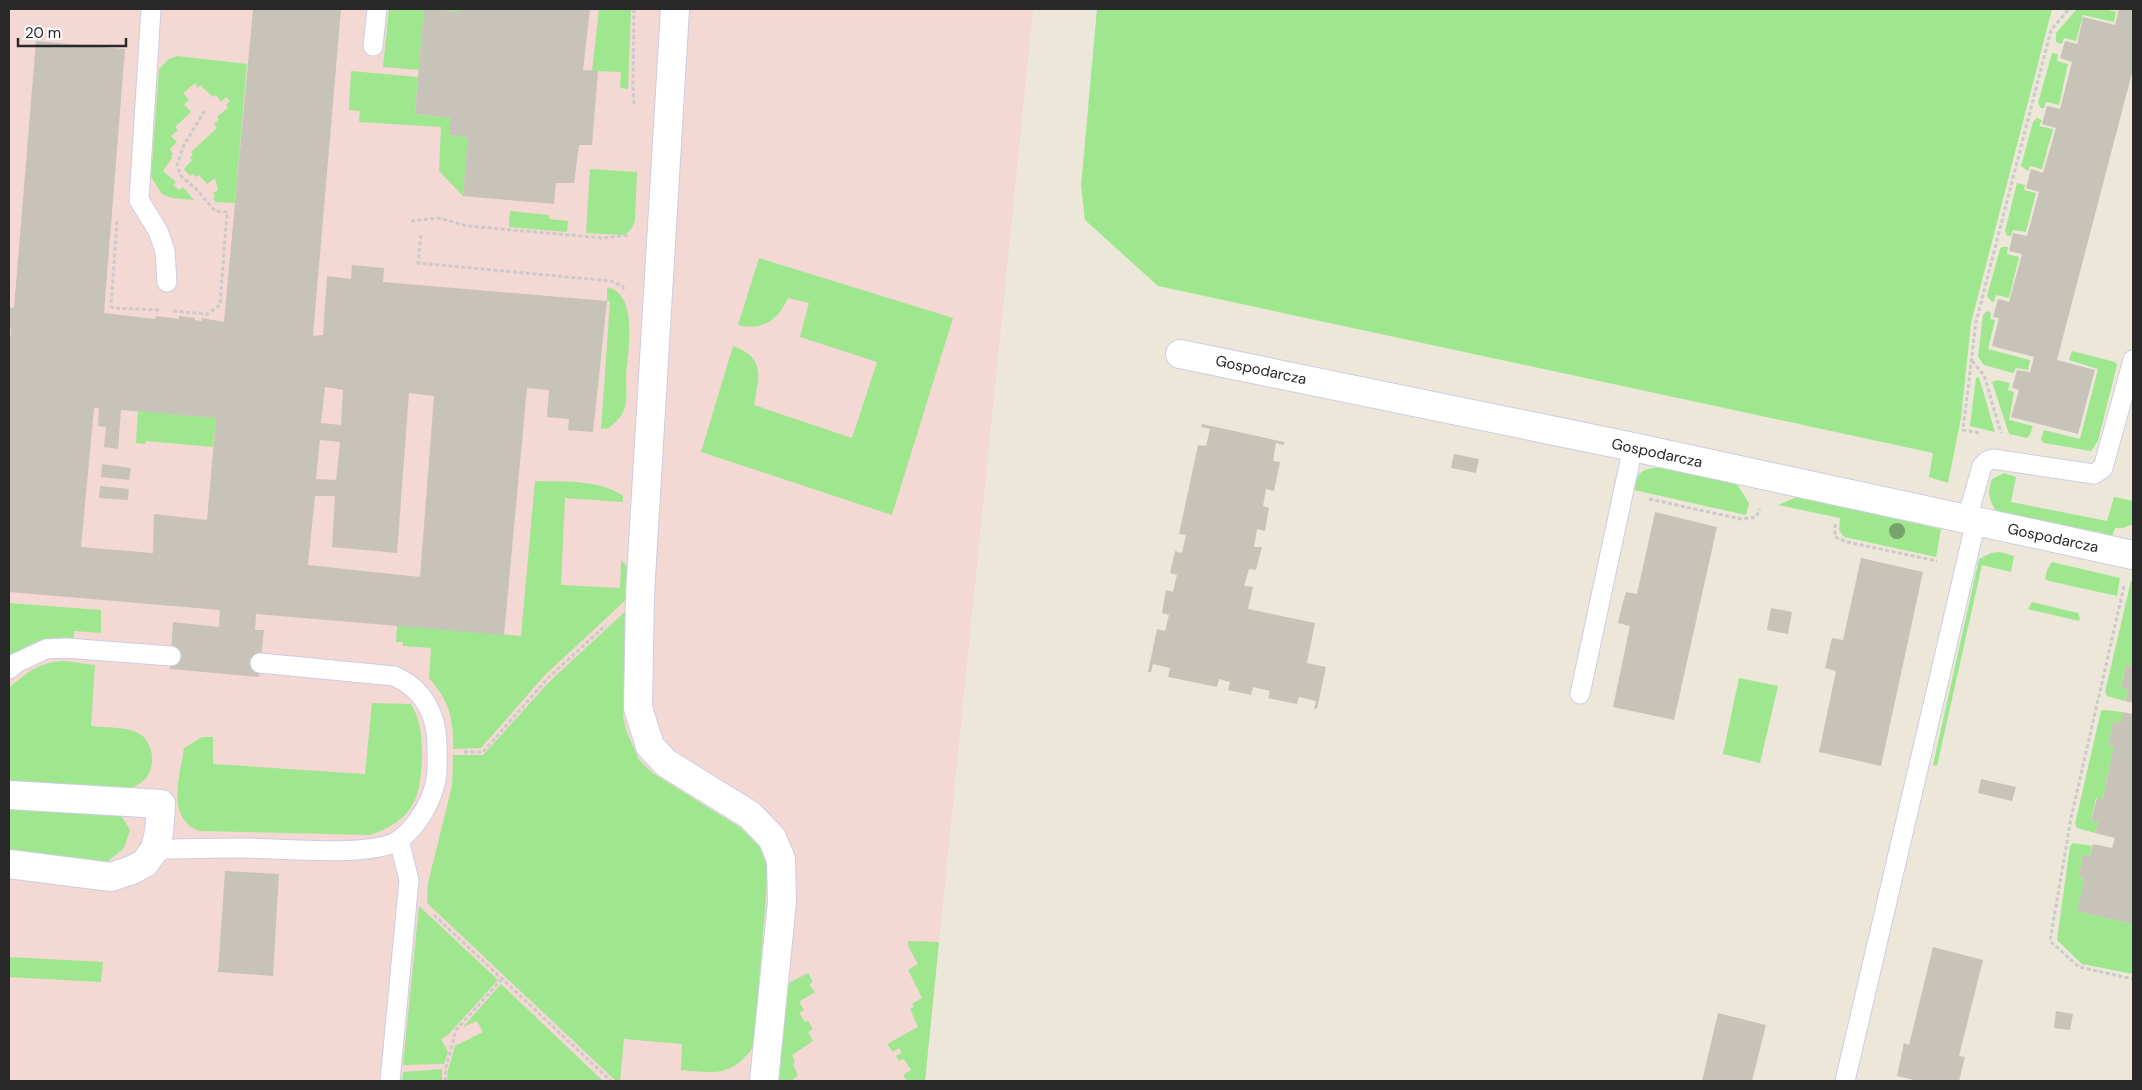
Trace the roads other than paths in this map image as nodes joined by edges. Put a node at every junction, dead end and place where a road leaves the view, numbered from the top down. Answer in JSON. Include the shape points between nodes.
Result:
{"nodes":[{"id":1,"x":151,"y":9,"type":"edge"},
{"id":2,"x":377,"y":9,"type":"edge"},
{"id":3,"x":675,"y":9,"type":"edge"},
{"id":4,"x":373,"y":46,"type":"dead end"},
{"id":5,"x":167,"y":282,"type":"dead end"},
{"id":6,"x":1180,"y":354,"type":"dead end"},
{"id":7,"x":2133,"y":360,"type":"edge"},
{"id":8,"x":1633,"y":447,"type":"junction"},
{"id":9,"x":1971,"y":520,"type":"junction"},
{"id":10,"x":2133,"y":555,"type":"edge"},
{"id":11,"x":171,"y":656,"type":"dead end"},
{"id":12,"x":260,"y":663,"type":"dead end"},
{"id":13,"x":9,"y":669,"type":"edge"},
{"id":14,"x":1580,"y":694,"type":"dead end"},
{"id":15,"x":9,"y":795,"type":"edge"},
{"id":16,"x":399,"y":840,"type":"junction"},
{"id":17,"x":154,"y":849,"type":"junction"},
{"id":18,"x":9,"y":864,"type":"edge"},
{"id":19,"x":390,"y":1081,"type":"edge"},
{"id":20,"x":764,"y":1081,"type":"edge"},
{"id":21,"x":1844,"y":1081,"type":"edge"}],
"edges":[{"from":1,"to":5,"type":"lane","via":[[139,200],[166,251]]},
{"from":2,"to":4,"type":"lane"},
{"from":3,"to":20,"type":"street","via":[[640,594],[638,708],[650,746],[666,763],[750,815],[772,838],[781,860],[782,902]]},
{"from":6,"to":8,"type":"street","name":"Gospodarcza"},
{"from":7,"to":9,"type":"lane","via":[[2103,468],[2094,474],[1994,459],[1988,461],[1982,466]]},
{"from":8,"to":9,"type":"street","name":"Gospodarcza"},
{"from":8,"to":14,"type":"lane"},
{"from":9,"to":10,"type":"street","name":"Gospodarcza"},
{"from":9,"to":21,"type":"lane","via":[[1970,548]]},
{"from":11,"to":13,"type":"lane","via":[[66,648],[46,650]]},
{"from":12,"to":16,"type":"lane","via":[[394,676],[420,693],[431,709],[436,733],[436,779],[429,800],[415,824]]},
{"from":15,"to":17,"type":"street","via":[[161,804]]},
{"from":16,"to":17,"type":"lane","via":[[382,847],[356,850]]},
{"from":16,"to":19,"type":"lane","via":[[409,880]]},
{"from":17,"to":18,"type":"street","via":[[145,862],[111,876]]}]}
